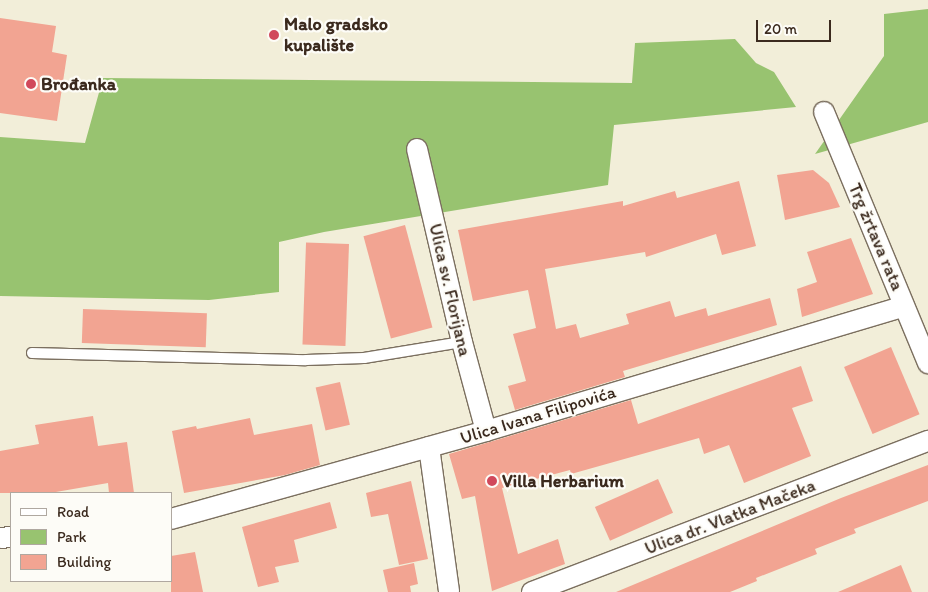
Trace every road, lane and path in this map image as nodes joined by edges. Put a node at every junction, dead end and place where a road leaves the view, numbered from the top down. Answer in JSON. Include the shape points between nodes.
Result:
{"nodes":[{"id":1,"x":824,"y":112,"type":"dead end"},
{"id":2,"x":417,"y":149,"type":"dead end"},
{"id":3,"x":904,"y":306,"type":"junction"},
{"id":4,"x":462,"y":342,"type":"junction"},
{"id":5,"x":32,"y":353,"type":"dead end"},
{"id":6,"x":928,"y":363,"type":"edge"},
{"id":7,"x":486,"y":430,"type":"junction"},
{"id":8,"x":928,"y":441,"type":"edge"},
{"id":9,"x":429,"y":447,"type":"junction"},
{"id":10,"x":172,"y":519,"type":"edge"},
{"id":11,"x":449,"y":592,"type":"edge"},
{"id":12,"x":532,"y":592,"type":"edge"}],
"edges":[{"from":1,"to":3,"type":"street","name":"Trg žrtava rata"},
{"from":2,"to":4,"type":"street","name":"Ulica sv. Florijana"},
{"from":3,"to":6,"type":"street","name":"Trg žrtava rata"},
{"from":3,"to":7,"type":"street","name":"Ulica Ivana Filipovića"},
{"from":4,"to":5,"type":"lane","via":[[364,358],[306,360]]},
{"from":4,"to":7,"type":"street","name":"Ulica sv. Florijana"},
{"from":7,"to":9,"type":"street","name":"Ulica Ivana Filipovića"},
{"from":8,"to":12,"type":"street","name":"Ulica dr. Vlatka Mačeka"},
{"from":9,"to":10,"type":"street","name":"Ulica Ivana Filipovića"},
{"from":9,"to":11,"type":"street"}]}
